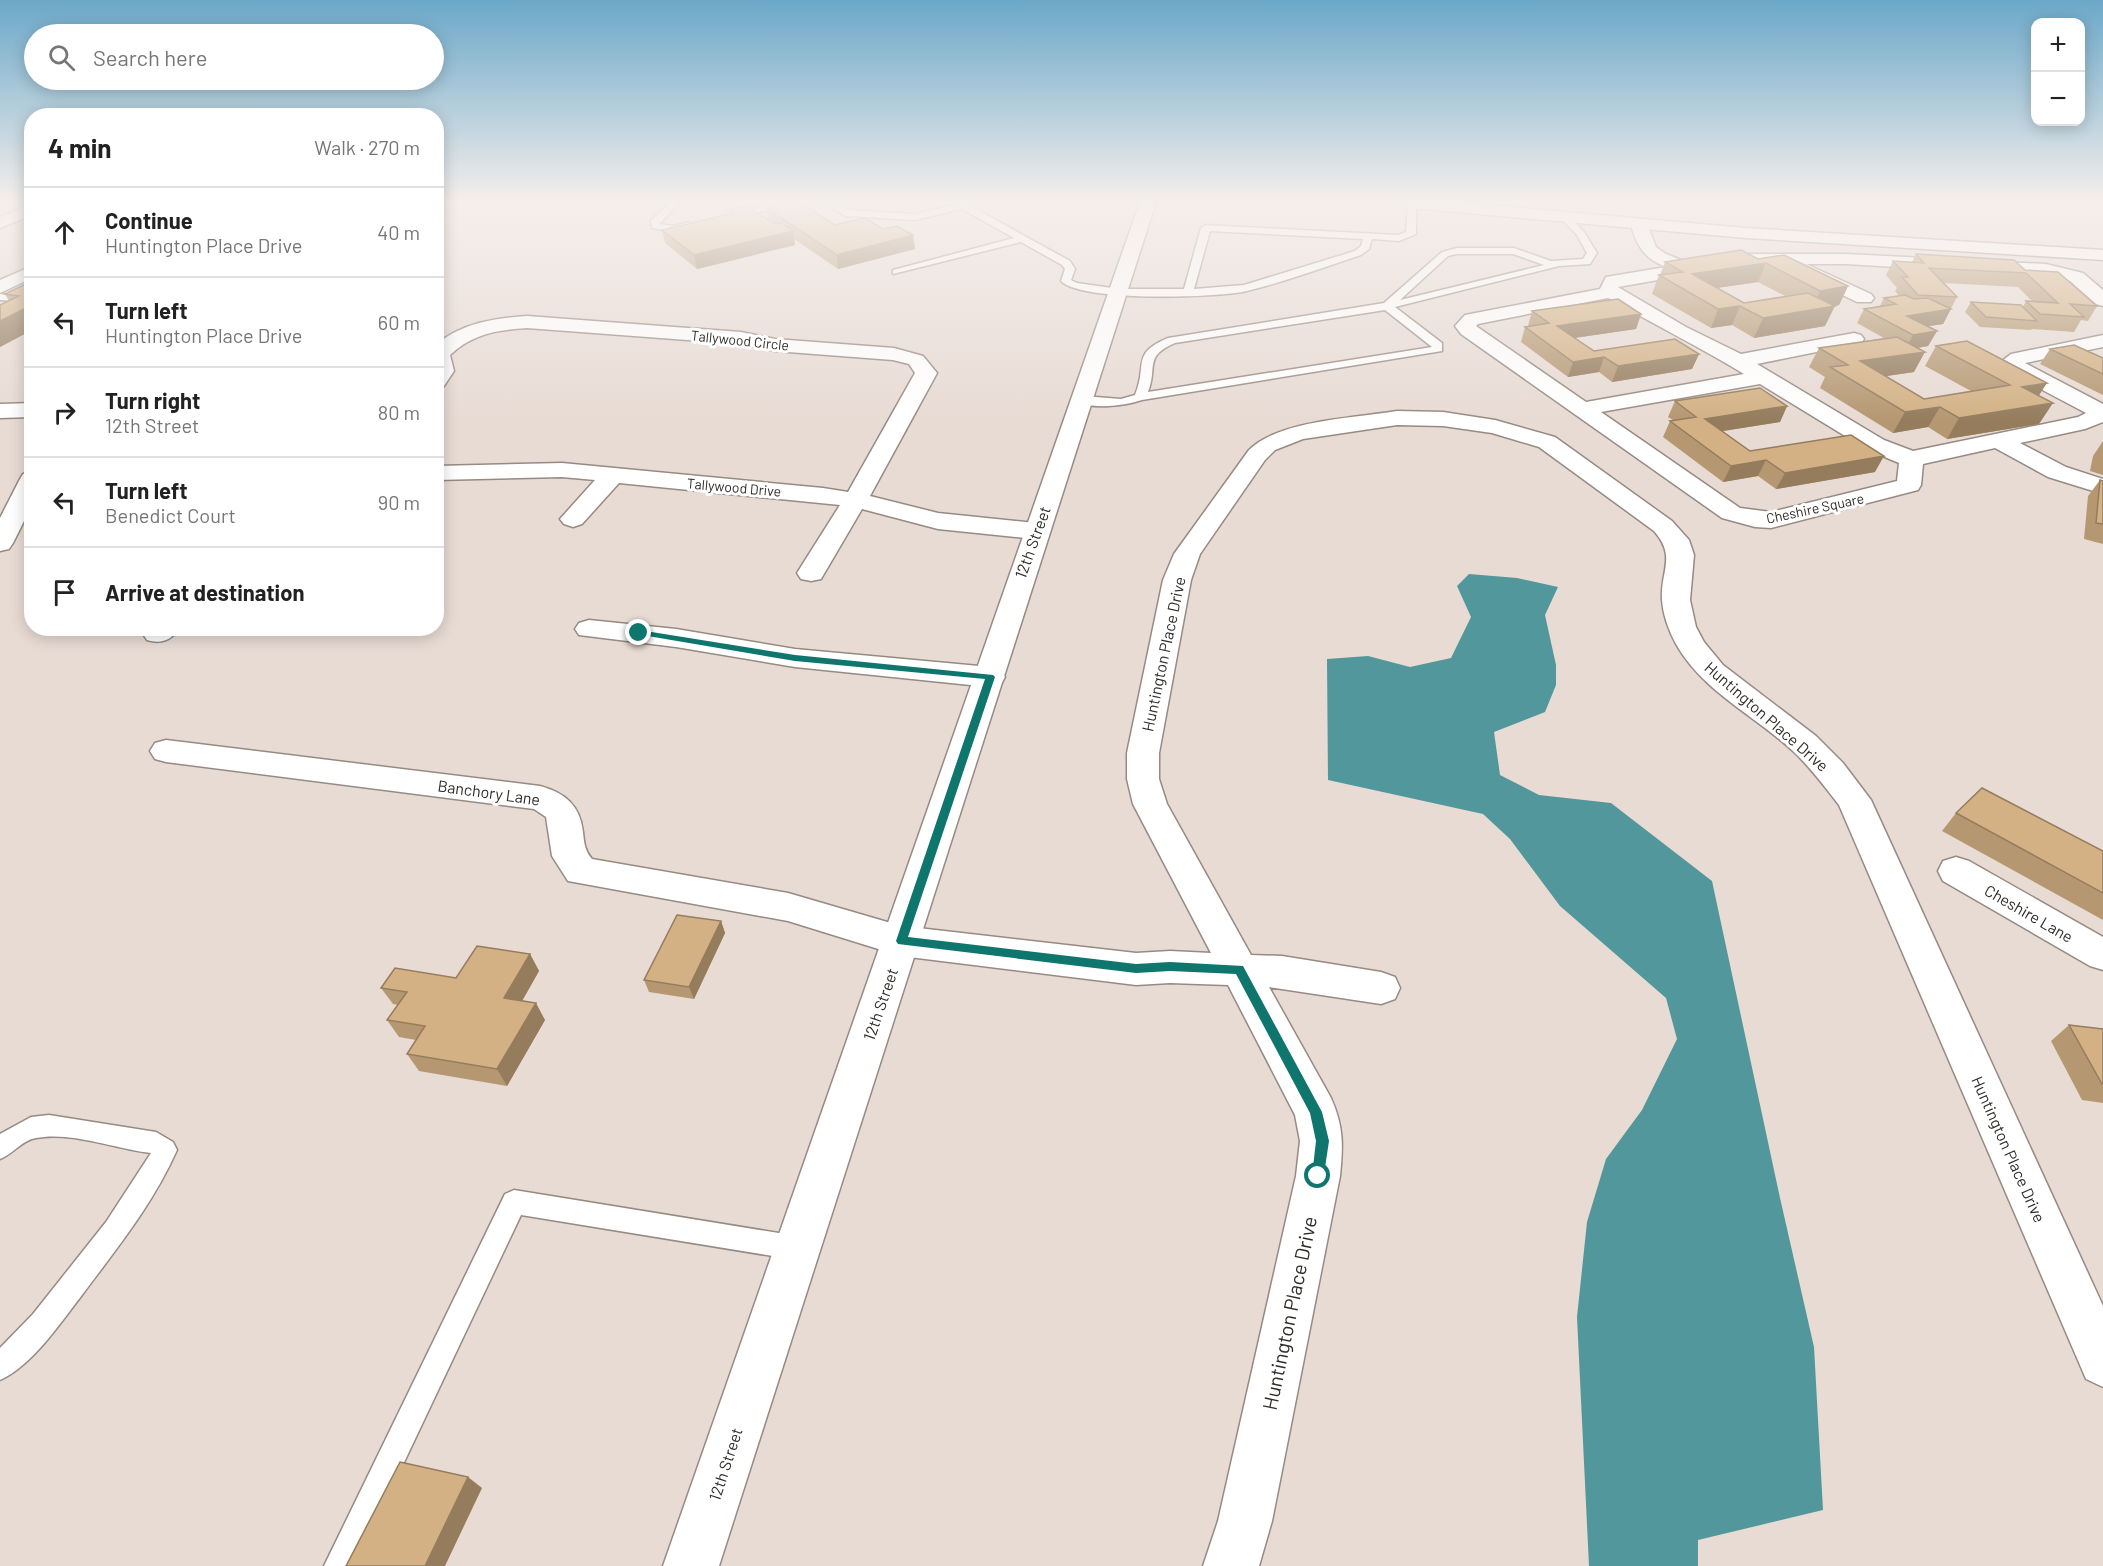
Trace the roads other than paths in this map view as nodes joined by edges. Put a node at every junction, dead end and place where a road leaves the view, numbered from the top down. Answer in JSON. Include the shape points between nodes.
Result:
{"nodes":[{"id":1,"x":24,"y":275,"type":"edge"},
{"id":2,"x":1068,"y":275,"type":"edge"},
{"id":3,"x":1124,"y":275,"type":"edge"},
{"id":4,"x":1193,"y":275,"type":"edge"},
{"id":5,"x":1287,"y":275,"type":"edge"},
{"id":6,"x":1421,"y":275,"type":"edge"},
{"id":7,"x":1516,"y":275,"type":"edge"},
{"id":8,"x":1646,"y":275,"type":"edge"},
{"id":9,"x":1816,"y":275,"type":"edge"},
{"id":10,"x":2069,"y":275,"type":"edge"},
{"id":11,"x":0,"y":287,"type":"edge"},
{"id":12,"x":1119,"y":292,"type":"junction"},
{"id":13,"x":1611,"y":292,"type":"junction"},
{"id":14,"x":1188,"y":293,"type":"junction"},
{"id":15,"x":0,"y":297,"type":"edge"},
{"id":16,"x":1864,"y":298,"type":"dead end"},
{"id":17,"x":24,"y":299,"type":"edge"},
{"id":18,"x":2103,"y":300,"type":"edge"},
{"id":19,"x":24,"y":303,"type":"edge"},
{"id":20,"x":1387,"y":306,"type":"junction"},
{"id":21,"x":0,"y":315,"type":"edge"},
{"id":22,"x":1854,"y":339,"type":"dead end"},
{"id":23,"x":2103,"y":341,"type":"edge"},
{"id":24,"x":444,"y":348,"type":"edge"},
{"id":25,"x":1738,"y":361,"type":"junction"},
{"id":26,"x":1762,"y":376,"type":"junction"},
{"id":27,"x":1140,"y":398,"type":"junction"},
{"id":28,"x":1083,"y":400,"type":"junction"},
{"id":29,"x":1582,"y":409,"type":"junction"},
{"id":30,"x":24,"y":410,"type":"edge"},
{"id":31,"x":0,"y":411,"type":"edge"},
{"id":32,"x":2000,"y":441,"type":"junction"},
{"id":33,"x":1911,"y":459,"type":"junction"},
{"id":34,"x":444,"y":473,"type":"edge"},
{"id":35,"x":613,"y":475,"type":"junction"},
{"id":36,"x":2103,"y":487,"type":"edge"},
{"id":37,"x":24,"y":495,"type":"edge"},
{"id":38,"x":855,"y":501,"type":"junction"},
{"id":39,"x":573,"y":519,"type":"dead end"},
{"id":40,"x":1036,"y":531,"type":"junction"},
{"id":41,"x":24,"y":540,"type":"edge"},
{"id":42,"x":0,"y":544,"type":"edge"},
{"id":43,"x":812,"y":573,"type":"dead end"},
{"id":44,"x":589,"y":629,"type":"dead end"},
{"id":45,"x":990,"y":677,"type":"junction"},
{"id":46,"x":166,"y":751,"type":"dead end"},
{"id":47,"x":1956,"y":872,"type":"dead end"},
{"id":48,"x":902,"y":941,"type":"junction"},
{"id":49,"x":2103,"y":955,"type":"edge"},
{"id":50,"x":1239,"y":969,"type":"junction"},
{"id":51,"x":1381,"y":988,"type":"dead end"},
{"id":52,"x":0,"y":1148,"type":"edge"},
{"id":53,"x":797,"y":1248,"type":"junction"},
{"id":54,"x":2103,"y":1362,"type":"edge"},
{"id":55,"x":0,"y":1366,"type":"edge"},
{"id":56,"x":339,"y":1566,"type":"edge"},
{"id":57,"x":691,"y":1566,"type":"edge"},
{"id":58,"x":1231,"y":1566,"type":"edge"}],
"edges":[{"from":1,"to":11,"type":"street"},
{"from":2,"to":12,"type":"lane","via":[[1066,281],[1074,286]]},
{"from":3,"to":12,"type":"street","name":"12th Street"},
{"from":4,"to":14,"type":"lane"},
{"from":5,"to":14,"type":"lane","via":[[1245,288]]},
{"from":6,"to":20,"type":"lane"},
{"from":7,"to":20,"type":"lane"},
{"from":8,"to":13,"type":"street","name":"Cheshire Square","via":[[1613,281]]},
{"from":9,"to":16,"type":"street","name":"Cheshire Square"},
{"from":10,"to":18,"type":"street","name":"Cheshire Square"},
{"from":12,"to":14,"type":"lane"},
{"from":12,"to":28,"type":"street","name":"12th Street"},
{"from":13,"to":25,"type":"street"},
{"from":13,"to":29,"type":"street","name":"Cheshire Square","via":[[1472,319],[1465,326]]},
{"from":15,"to":17,"type":"lane"},
{"from":19,"to":21,"type":"lane"},
{"from":20,"to":27,"type":"lane","via":[[1164,342],[1149,352]]},
{"from":20,"to":27,"type":"lane","via":[[1428,336],[1438,349]]},
{"from":22,"to":25,"type":"street"},
{"from":23,"to":32,"type":"street","via":[[2012,362],[2020,370],[2082,400],[2097,410],[2098,416]]},
{"from":24,"to":38,"type":"street","name":"Tallywood Circle","via":[[468,332],[527,322],[741,338],[908,357],[926,373]]},
{"from":25,"to":26,"type":"street"},
{"from":26,"to":29,"type":"street"},
{"from":26,"to":33,"type":"street","via":[[1876,445]]},
{"from":27,"to":28,"type":"lane","via":[[1122,403]]},
{"from":28,"to":40,"type":"street","name":"12th Street"},
{"from":29,"to":33,"type":"street","name":"Cheshire Square","via":[[1731,513],[1755,519],[1771,520],[1909,485]]},
{"from":30,"to":31,"type":"street"},
{"from":32,"to":33,"type":"street"},
{"from":32,"to":36,"type":"street","via":[[2056,472]]},
{"from":34,"to":35,"type":"street","name":"Tallywood Drive","via":[[562,470]]},
{"from":35,"to":38,"type":"street","name":"Tallywood Drive"},
{"from":35,"to":39,"type":"street"},
{"from":37,"to":42,"type":"street"},
{"from":38,"to":40,"type":"street","name":"Tallywood Drive","via":[[938,521]]},
{"from":38,"to":43,"type":"street"},
{"from":40,"to":45,"type":"street","name":"12th Street"},
{"from":41,"to":42,"type":"street"},
{"from":44,"to":45,"type":"street","via":[[676,638],[795,658]]},
{"from":45,"to":48,"type":"street","name":"12th Street"},
{"from":46,"to":48,"type":"street","name":"Banchory Lane","via":[[540,798],[556,803],[563,813],[571,857],[582,871],[788,907]]},
{"from":47,"to":49,"type":"street","name":"Cheshire Lane"},
{"from":48,"to":50,"type":"street","via":[[1136,969]]},
{"from":48,"to":53,"type":"street","name":"12th Street"},
{"from":50,"to":51,"type":"street"},
{"from":50,"to":54,"type":"street","name":"Huntington Place Drive","via":[[1150,804],[1143,779],[1143,753],[1177,580],[1187,554],[1257,455],[1282,438],[1417,417],[1495,427],[1547,442],[1663,526],[1676,540],[1681,555],[1676,600],[1691,645],[1712,672],[1804,744],[1854,800]]},
{"from":50,"to":58,"type":"street","name":"Huntington Place Drive","via":[[1316,1112],[1322,1141],[1250,1498]]},
{"from":52,"to":55,"type":"lane","via":[[34,1127],[54,1126],[156,1143],[165,1150],[117,1229],[53,1311]]},
{"from":53,"to":56,"type":"lane","via":[[514,1202]]},
{"from":53,"to":57,"type":"street","name":"12th Street"}]}
